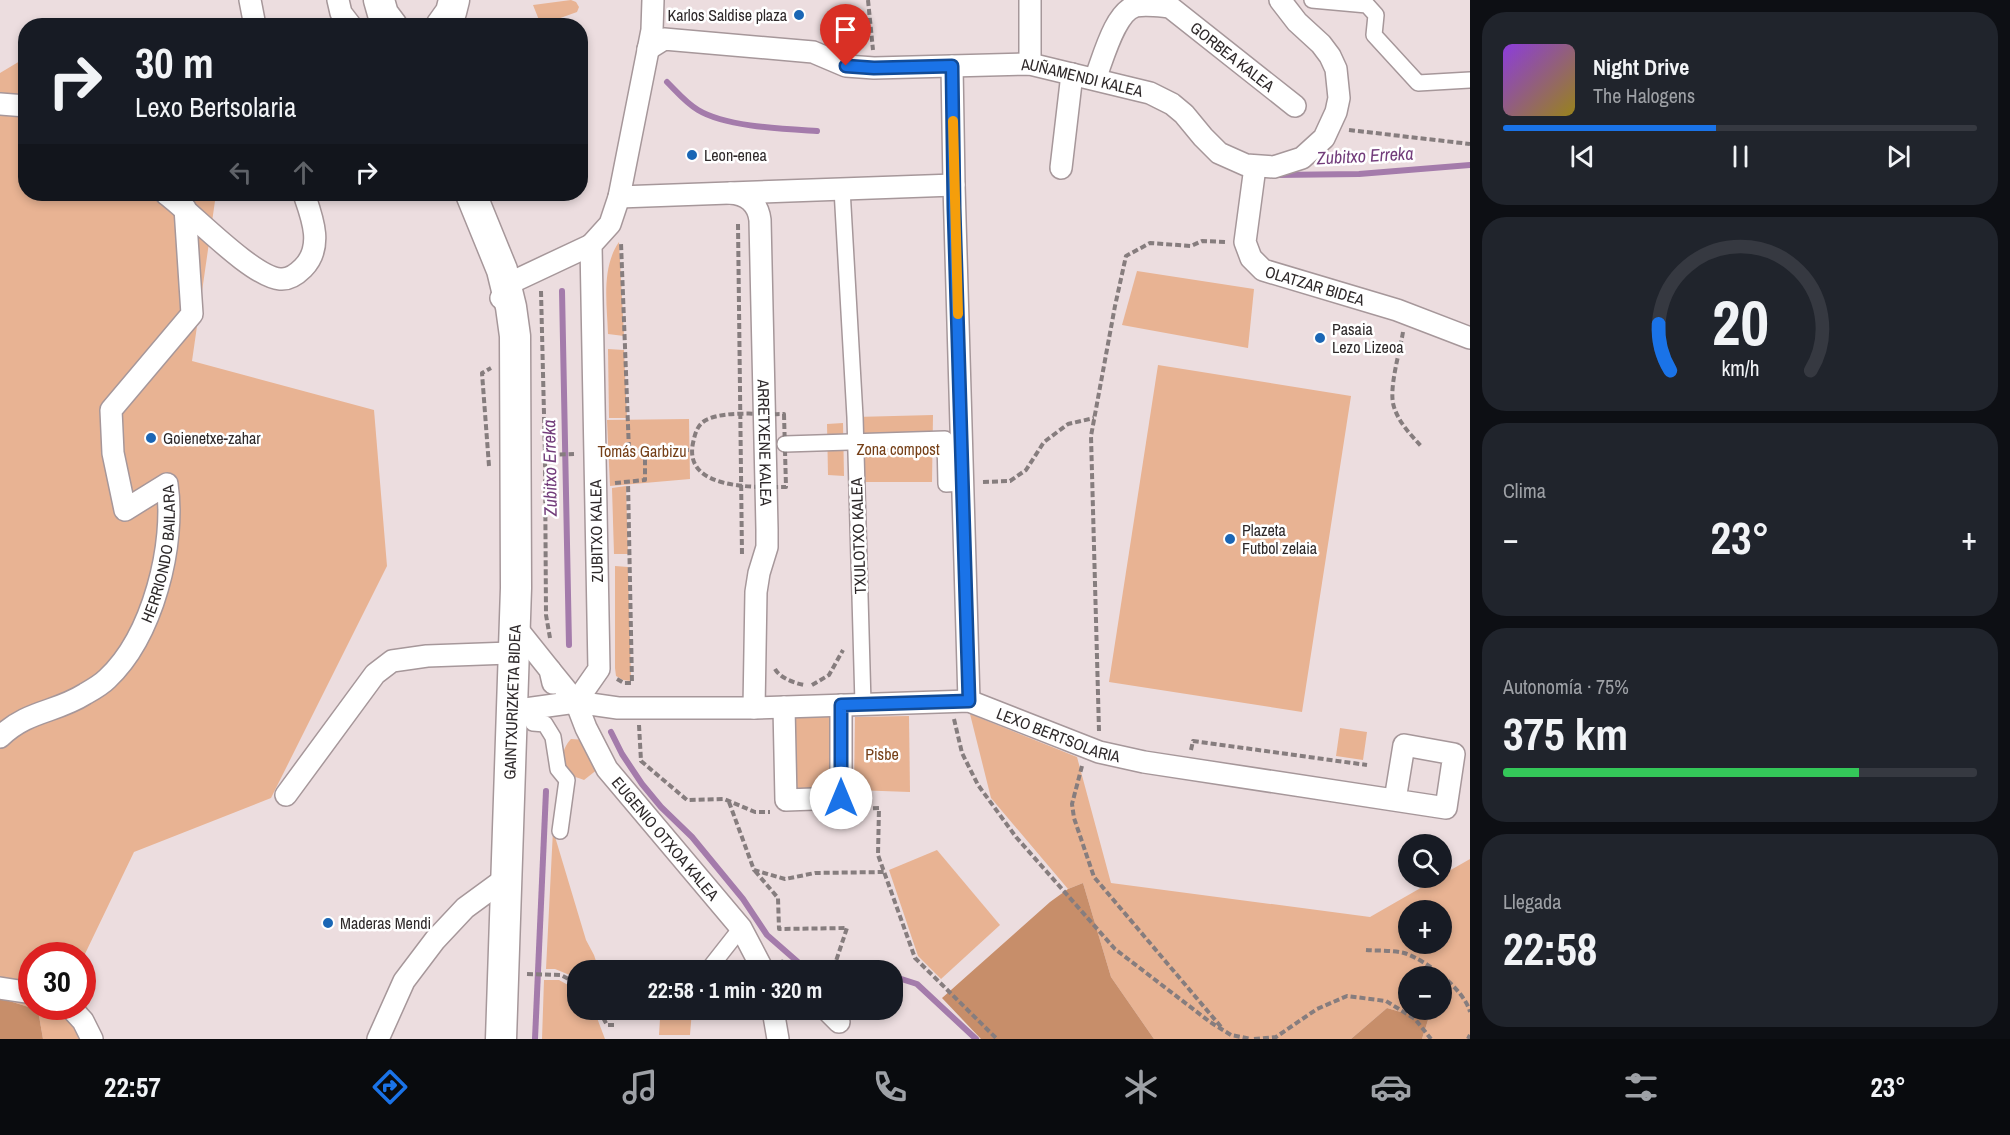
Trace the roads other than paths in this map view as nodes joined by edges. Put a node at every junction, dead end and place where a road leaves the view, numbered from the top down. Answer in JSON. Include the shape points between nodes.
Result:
{"nodes":[{"id":1,"x":250,"y":0,"type":"edge"},
{"id":2,"x":338,"y":0,"type":"edge"},
{"id":3,"x":379,"y":0,"type":"edge"},
{"id":4,"x":454,"y":0,"type":"edge"},
{"id":5,"x":653,"y":0,"type":"edge"},
{"id":6,"x":1030,"y":0,"type":"edge"},
{"id":7,"x":1280,"y":0,"type":"edge"},
{"id":8,"x":1312,"y":0,"type":"edge"},
{"id":9,"x":1170,"y":4,"type":"edge"},
{"id":10,"x":1118,"y":10,"type":"edge"},
{"id":11,"x":253,"y":18,"type":"edge"},
{"id":12,"x":344,"y":18,"type":"edge"},
{"id":13,"x":386,"y":18,"type":"edge"},
{"id":14,"x":447,"y":18,"type":"edge"},
{"id":15,"x":648,"y":49,"type":"junction"},
{"id":16,"x":1030,"y":64,"type":"junction"},
{"id":17,"x":952,"y":66,"type":"junction"},
{"id":18,"x":1072,"y":74,"type":"junction"},
{"id":19,"x":1095,"y":79,"type":"junction"},
{"id":20,"x":1470,"y":80,"type":"edge"},
{"id":21,"x":0,"y":104,"type":"edge"},
{"id":22,"x":18,"y":105,"type":"edge"},
{"id":23,"x":1295,"y":106,"type":"dead end"},
{"id":24,"x":1256,"y":167,"type":"junction"},
{"id":25,"x":1060,"y":168,"type":"dead end"},
{"id":26,"x":954,"y":185,"type":"junction"},
{"id":27,"x":842,"y":189,"type":"junction"},
{"id":28,"x":730,"y":193,"type":"junction"},
{"id":29,"x":619,"y":197,"type":"junction"},
{"id":30,"x":176,"y":201,"type":"edge"},
{"id":31,"x":306,"y":201,"type":"edge"},
{"id":32,"x":455,"y":201,"type":"edge"},
{"id":33,"x":473,"y":201,"type":"edge"},
{"id":34,"x":185,"y":208,"type":"junction"},
{"id":35,"x":591,"y":245,"type":"junction"},
{"id":36,"x":503,"y":299,"type":"junction"},
{"id":37,"x":1470,"y":338,"type":"edge"},
{"id":38,"x":855,"y":441,"type":"junction"},
{"id":39,"x":785,"y":444,"type":"dead end"},
{"id":40,"x":963,"y":483,"type":"junction"},
{"id":41,"x":526,"y":654,"type":"junction"},
{"id":42,"x":959,"y":701,"type":"junction"},
{"id":43,"x":576,"y":702,"type":"junction"},
{"id":44,"x":863,"y":704,"type":"junction"},
{"id":45,"x":841,"y":705,"type":"junction"},
{"id":46,"x":784,"y":706,"type":"junction"},
{"id":47,"x":754,"y":708,"type":"junction"},
{"id":48,"x":523,"y":710,"type":"junction"},
{"id":49,"x":0,"y":737,"type":"edge"},
{"id":50,"x":286,"y":795,"type":"dead end"},
{"id":51,"x":1395,"y":800,"type":"dead end"},
{"id":52,"x":560,"y":831,"type":"dead end"},
{"id":53,"x":506,"y":878,"type":"junction"},
{"id":54,"x":741,"y":928,"type":"junction"},
{"id":55,"x":716,"y":960,"type":"edge"},
{"id":56,"x":758,"y":960,"type":"edge"},
{"id":57,"x":0,"y":988,"type":"edge"},
{"id":58,"x":18,"y":991,"type":"edge"},
{"id":59,"x":82,"y":1020,"type":"edge"},
{"id":60,"x":774,"y":1020,"type":"edge"},
{"id":61,"x":92,"y":1039,"type":"edge"},
{"id":62,"x":378,"y":1039,"type":"edge"},
{"id":63,"x":501,"y":1039,"type":"edge"},
{"id":64,"x":777,"y":1039,"type":"edge"}],
"edges":[{"from":1,"to":11,"type":"street"},
{"from":2,"to":12,"type":"street"},
{"from":3,"to":13,"type":"main road"},
{"from":4,"to":14,"type":"main road"},
{"from":5,"to":15,"type":"street"},
{"from":6,"to":16,"type":"street"},
{"from":7,"to":24,"type":"street","name":"AUÑAMENDI KALEA","via":[[1322,44],[1336,69],[1339,98],[1334,119],[1313,149],[1288,164]]},
{"from":8,"to":20,"type":"street","via":[[1367,5],[1376,15],[1374,35],[1418,83]]},
{"from":9,"to":10,"type":"street","name":"GORBEA KALEA"},
{"from":9,"to":23,"type":"street","name":"GORBEA KALEA"},
{"from":10,"to":19,"type":"street","name":"GORBEA KALEA"},
{"from":15,"to":17,"type":"street","name":"AUÑAMENDI KALEA","via":[[664,39],[813,52],[846,66]]},
{"from":15,"to":29,"type":"street"},
{"from":16,"to":17,"type":"street","name":"AUÑAMENDI KALEA"},
{"from":16,"to":18,"type":"street","name":"AUÑAMENDI KALEA"},
{"from":17,"to":26,"type":"street"},
{"from":18,"to":19,"type":"street","name":"AUÑAMENDI KALEA"},
{"from":18,"to":25,"type":"street"},
{"from":19,"to":24,"type":"street","name":"AUÑAMENDI KALEA","via":[[1161,98],[1184,114],[1219,153]]},
{"from":21,"to":22,"type":"street"},
{"from":24,"to":37,"type":"street","name":"OLATZAR BIDEA","via":[[1245,243],[1251,258],[1263,270],[1397,310]]},
{"from":26,"to":27,"type":"street","name":"ARRETXENE KALEA"},
{"from":26,"to":40,"type":"street"},
{"from":27,"to":28,"type":"street","name":"ARRETXENE KALEA"},
{"from":27,"to":38,"type":"street","name":"TXULOTXO KALEA"},
{"from":28,"to":29,"type":"street","name":"ARRETXENE KALEA"},
{"from":28,"to":47,"type":"street","name":"ARRETXENE KALEA","via":[[753,202],[760,220],[767,547],[756,592]]},
{"from":29,"to":35,"type":"street","via":[[610,224]]},
{"from":30,"to":34,"type":"street"},
{"from":31,"to":34,"type":"street","via":[[315,225],[314,247],[307,264],[295,275],[281,280],[248,264]]},
{"from":32,"to":36,"type":"main road"},
{"from":33,"to":36,"type":"main road"},
{"from":34,"to":49,"type":"street","name":"HERRIONDO BAILARA","via":[[192,315],[111,410],[112,453],[125,510],[167,484],[170,504],[164,561],[154,605],[131,649],[107,679],[82,696],[11,726]]},
{"from":35,"to":36,"type":"street"},
{"from":35,"to":43,"type":"street","name":"ZUBITXO KALEA","via":[[599,669]]},
{"from":36,"to":41,"type":"main road","name":"GAINTXURIZKETA BIDEA","via":[[515,336],[508,364]]},
{"from":38,"to":39,"type":"street"},
{"from":38,"to":40,"type":"street","via":[[945,439],[945,484]]},
{"from":38,"to":44,"type":"street","name":"TXULOTXO KALEA"},
{"from":40,"to":42,"type":"street"},
{"from":41,"to":43,"type":"street","name":"EUGENIO OTXOA KALEA"},
{"from":41,"to":48,"type":"main road","name":"GAINTXURIZKETA BIDEA"},
{"from":41,"to":48,"type":"street","via":[[554,685],[542,705]]},
{"from":41,"to":50,"type":"street","via":[[427,656],[392,661],[375,674]]},
{"from":42,"to":44,"type":"street","name":"LEXO BERTSOLARIA"},
{"from":42,"to":51,"type":"street","name":"LEXO BERTSOLARIA","via":[[1093,750],[1155,764]]},
{"from":43,"to":47,"type":"street","name":"LEXO BERTSOLARIA","via":[[618,708]]},
{"from":43,"to":48,"type":"street","name":"LEXO BERTSOLARIA"},
{"from":43,"to":54,"type":"street","name":"EUGENIO OTXOA KALEA","via":[[607,769]]},
{"from":44,"to":45,"type":"street","name":"LEXO BERTSOLARIA"},
{"from":45,"to":46,"type":"street","name":"LEXO BERTSOLARIA"},
{"from":45,"to":46,"type":"street","via":[[841,798],[786,800]]},
{"from":46,"to":47,"type":"street","name":"LEXO BERTSOLARIA"},
{"from":48,"to":52,"type":"street","via":[[533,723],[545,724],[553,737],[558,769],[567,780]]},
{"from":48,"to":53,"type":"main road","name":"GAINTXURIZKETA BIDEA"},
{"from":53,"to":62,"type":"street","via":[[465,908],[435,940],[404,981]]},
{"from":53,"to":63,"type":"main road","name":"GAINTXURIZKETA BIDEA"},
{"from":54,"to":55,"type":"street"},
{"from":54,"to":56,"type":"street","name":"EUGENIO OTXOA KALEA"},
{"from":57,"to":58,"type":"street"},
{"from":59,"to":61,"type":"street"},
{"from":60,"to":64,"type":"street"}]}
